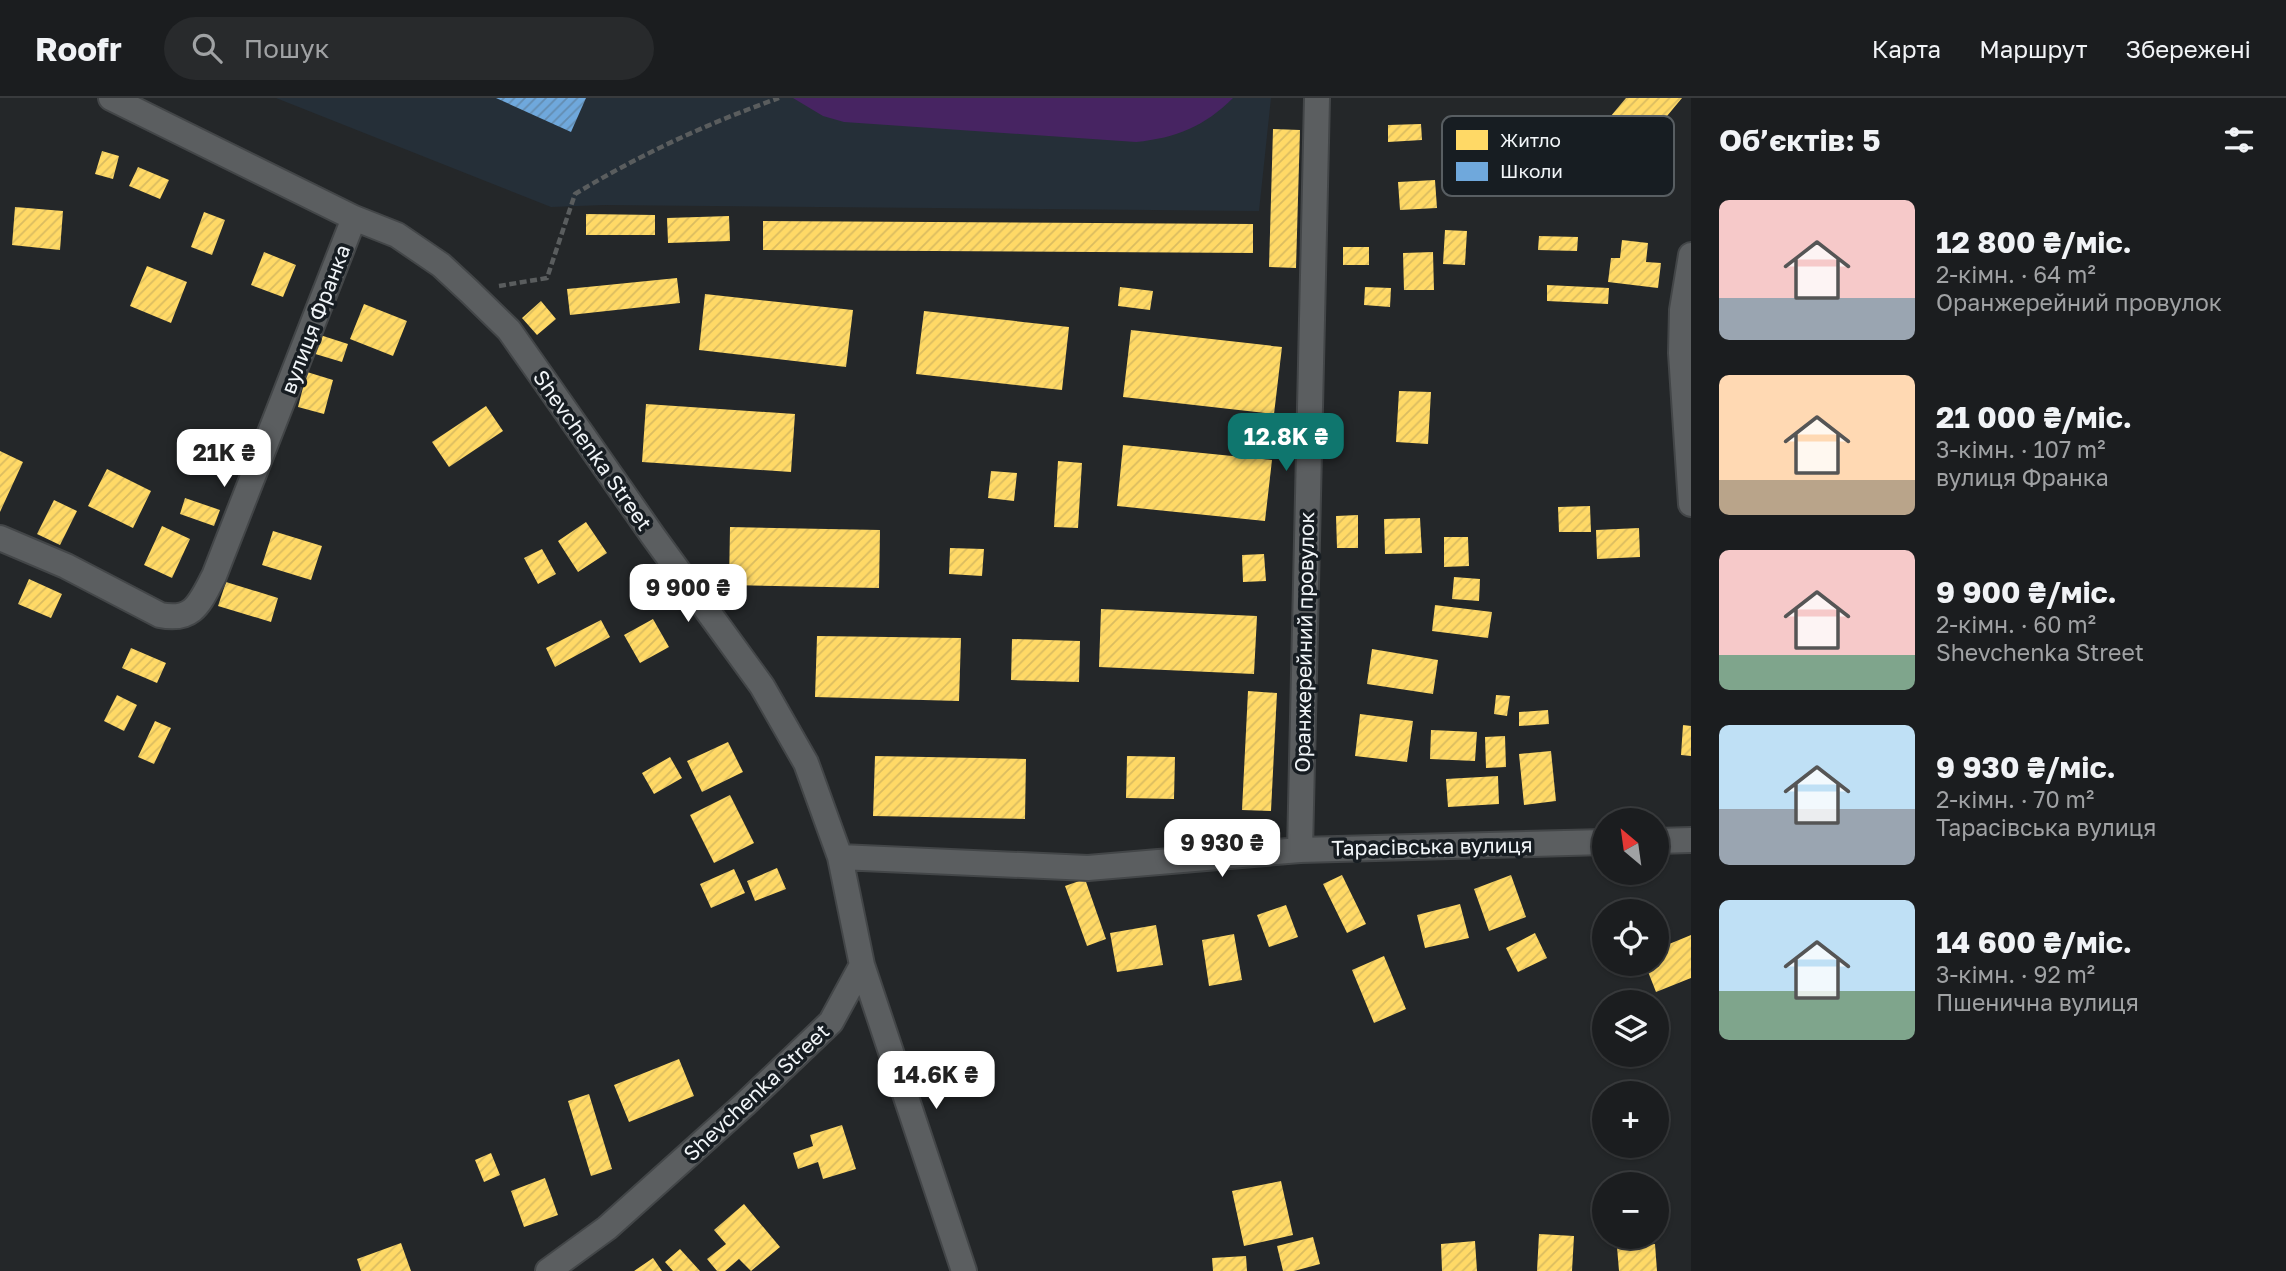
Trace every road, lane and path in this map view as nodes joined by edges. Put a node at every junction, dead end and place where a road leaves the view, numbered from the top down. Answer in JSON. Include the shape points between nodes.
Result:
{"nodes":[{"id":1,"x":111,"y":98,"type":"edge"},
{"id":2,"x":779,"y":98,"type":"edge"},
{"id":3,"x":1317,"y":98,"type":"edge"},
{"id":4,"x":355,"y":218,"type":"junction"},
{"id":5,"x":1691,"y":256,"type":"edge"},
{"id":6,"x":469,"y":291,"type":"junction"},
{"id":7,"x":1691,"y":504,"type":"edge"},
{"id":8,"x":0,"y":538,"type":"edge"},
{"id":9,"x":1691,"y":840,"type":"edge"},
{"id":10,"x":1670,"y":841,"type":"edge"},
{"id":11,"x":1592,"y":842,"type":"edge"},
{"id":12,"x":1300,"y":850,"type":"junction"},
{"id":13,"x":840,"y":857,"type":"junction"},
{"id":14,"x":862,"y":965,"type":"junction"},
{"id":15,"x":548,"y":1271,"type":"edge"},
{"id":16,"x":964,"y":1271,"type":"edge"}],
"edges":[{"from":1,"to":4,"type":"street","name":"Shevchenka Street"},
{"from":2,"to":6,"type":"path","via":[[625,163],[575,194],[547,278]]},
{"from":3,"to":12,"type":"street","name":"Оранжерейний провулок"},
{"from":4,"to":6,"type":"street","name":"Shevchenka Street","via":[[397,235]]},
{"from":4,"to":8,"type":"street","name":"вулиця Франка","via":[[214,576],[196,608],[185,615],[159,615],[66,566]]},
{"from":5,"to":7,"type":"street","via":[[1681,353]]},
{"from":6,"to":13,"type":"street","name":"Shevchenka Street","via":[[509,330],[762,686],[806,763]]},
{"from":9,"to":10,"type":"street"},
{"from":11,"to":12,"type":"street","name":"Тарасівська вулиця"},
{"from":12,"to":13,"type":"street","name":"Тарасівська вулиця","via":[[1088,869]]},
{"from":13,"to":14,"type":"street","name":"Shevchenka Street"},
{"from":14,"to":15,"type":"street","name":"Shevchenka Street","via":[[822,1031],[607,1228]]},
{"from":14,"to":16,"type":"street"}]}
